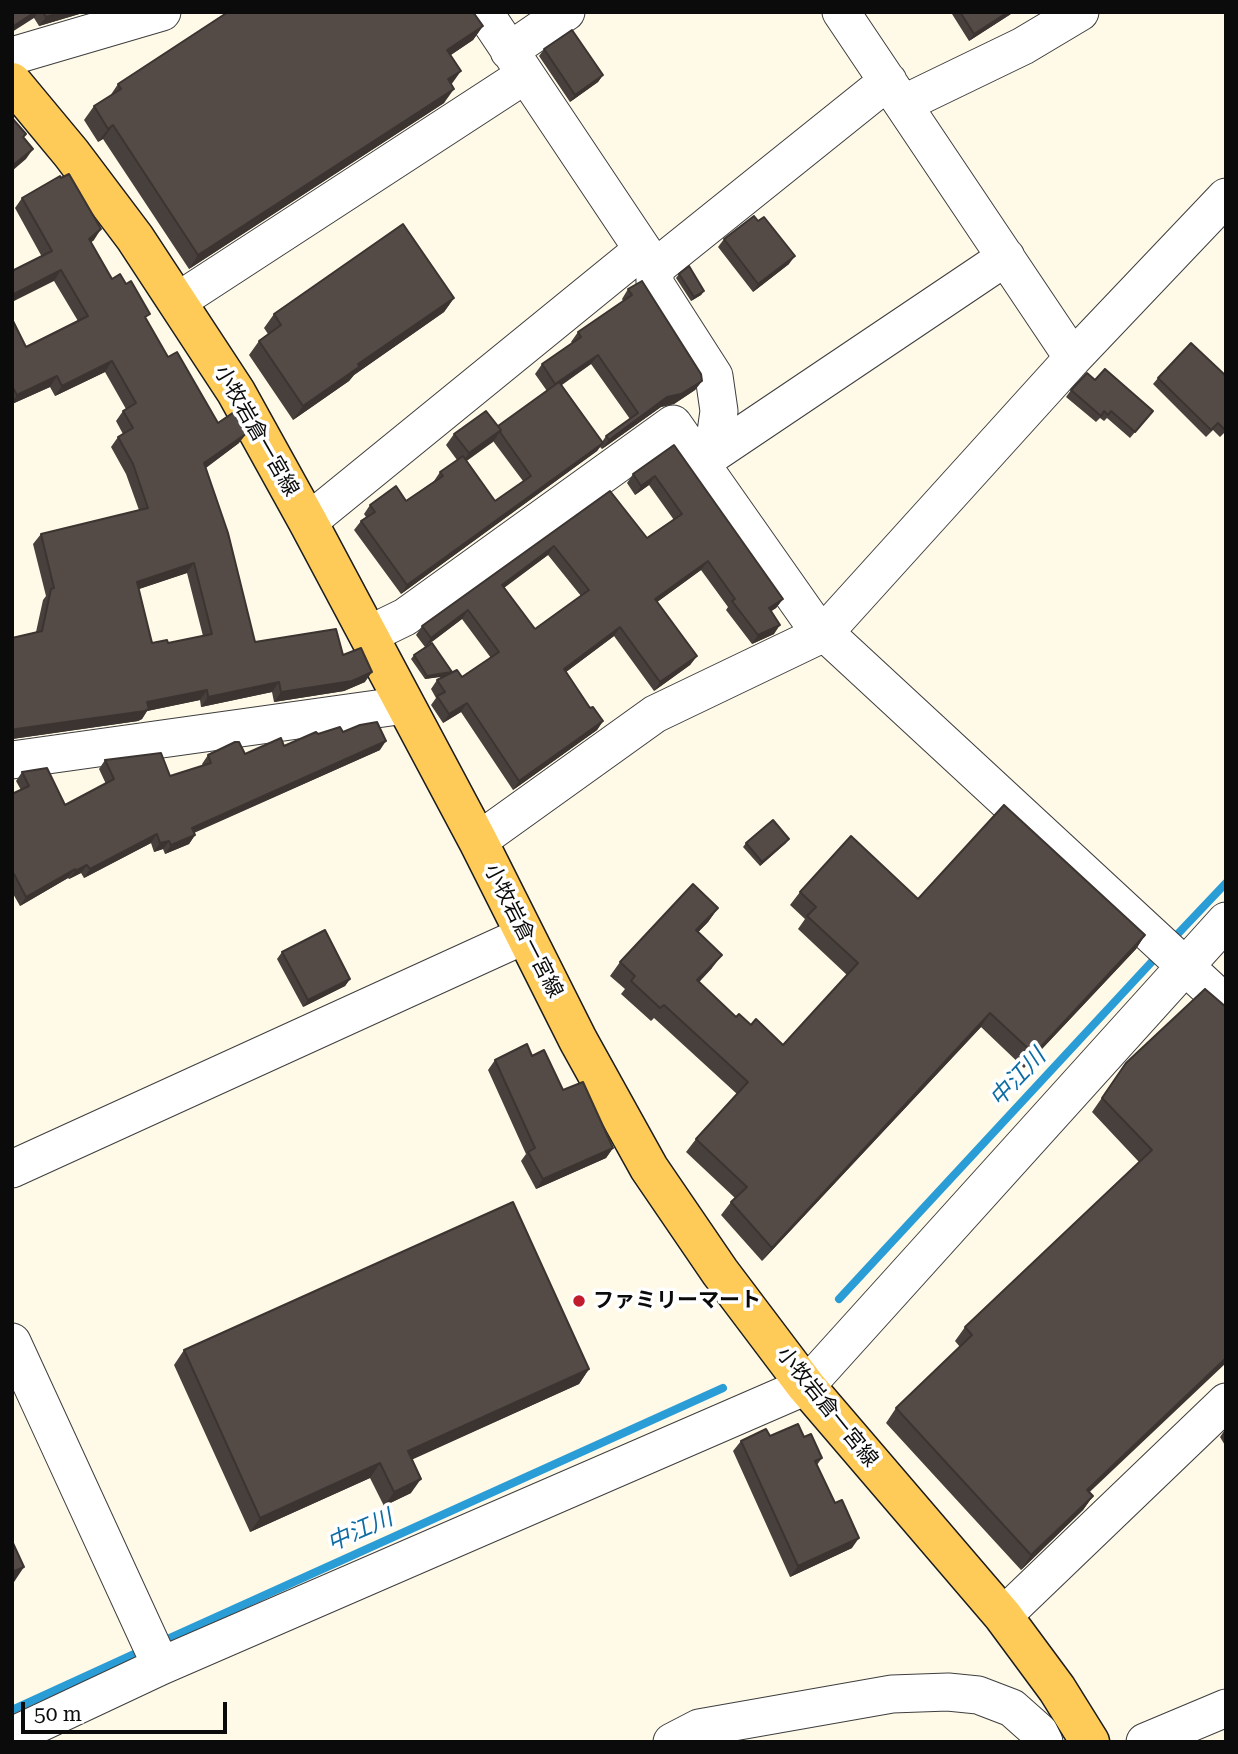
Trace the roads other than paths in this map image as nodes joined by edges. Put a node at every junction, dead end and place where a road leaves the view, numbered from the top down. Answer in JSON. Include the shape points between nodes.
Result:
{"nodes":[{"id":1,"x":162,"y":12,"type":"edge"},
{"id":2,"x":484,"y":12,"type":"edge"},
{"id":3,"x":566,"y":12,"type":"edge"},
{"id":4,"x":841,"y":12,"type":"edge"},
{"id":5,"x":1080,"y":12,"type":"edge"},
{"id":6,"x":12,"y":56,"type":"edge"},
{"id":7,"x":517,"y":63,"type":"junction"},
{"id":8,"x":12,"y":82,"type":"edge"},
{"id":9,"x":895,"y":92,"type":"junction"},
{"id":10,"x":1226,"y":197,"type":"edge"},
{"id":11,"x":1006,"y":257,"type":"junction"},
{"id":12,"x":648,"y":259,"type":"junction"},
{"id":13,"x":178,"y":301,"type":"junction"},
{"id":14,"x":1073,"y":358,"type":"junction"},
{"id":15,"x":706,"y":459,"type":"junction"},
{"id":16,"x":308,"y":522,"type":"junction"},
{"id":17,"x":824,"y":633,"type":"junction"},
{"id":18,"x":368,"y":635,"type":"junction"},
{"id":19,"x":405,"y":705,"type":"junction"},
{"id":20,"x":12,"y":760,"type":"edge"},
{"id":21,"x":478,"y":841,"type":"junction"},
{"id":22,"x":1226,"y":921,"type":"edge"},
{"id":23,"x":525,"y":935,"type":"junction"},
{"id":24,"x":1181,"y":963,"type":"junction"},
{"id":25,"x":1226,"y":1004,"type":"edge"},
{"id":26,"x":12,"y":1169,"type":"edge"},
{"id":27,"x":12,"y":1342,"type":"edge"},
{"id":28,"x":806,"y":1386,"type":"junction"},
{"id":29,"x":1226,"y":1402,"type":"edge"},
{"id":30,"x":1003,"y":1616,"type":"junction"},
{"id":31,"x":160,"y":1665,"type":"junction"},
{"id":32,"x":1226,"y":1708,"type":"edge"},
{"id":33,"x":12,"y":1736,"type":"edge"},
{"id":34,"x":672,"y":1742,"type":"edge"},
{"id":35,"x":1044,"y":1742,"type":"edge"},
{"id":36,"x":1090,"y":1742,"type":"edge"},
{"id":37,"x":1145,"y":1742,"type":"edge"}],
"edges":[{"from":1,"to":6,"type":"street"},
{"from":2,"to":7,"type":"street"},
{"from":3,"to":7,"type":"street"},
{"from":4,"to":9,"type":"street"},
{"from":5,"to":9,"type":"street","via":[[1023,46]]},
{"from":7,"to":12,"type":"street"},
{"from":7,"to":13,"type":"street"},
{"from":8,"to":13,"type":"main road","name":"小牧岩倉一宮線","via":[[72,153]]},
{"from":9,"to":11,"type":"street"},
{"from":9,"to":12,"type":"street"},
{"from":10,"to":14,"type":"street"},
{"from":11,"to":14,"type":"street"},
{"from":11,"to":15,"type":"street"},
{"from":12,"to":15,"type":"street","via":[[655,284],[714,376],[719,411]]},
{"from":12,"to":16,"type":"street"},
{"from":13,"to":16,"type":"main road","name":"小牧岩倉一宮線","via":[[236,392]]},
{"from":14,"to":17,"type":"street"},
{"from":15,"to":17,"type":"street","via":[[810,619]]},
{"from":15,"to":18,"type":"street","via":[[673,424],[405,617]]},
{"from":16,"to":18,"type":"main road","name":"小牧岩倉一宮線"},
{"from":17,"to":21,"type":"street","via":[[655,714]]},
{"from":17,"to":24,"type":"street"},
{"from":18,"to":19,"type":"main road","name":"小牧岩倉一宮線"},
{"from":19,"to":20,"type":"street"},
{"from":19,"to":21,"type":"main road","name":"小牧岩倉一宮線"},
{"from":21,"to":23,"type":"main road","name":"小牧岩倉一宮線"},
{"from":22,"to":24,"type":"street"},
{"from":23,"to":26,"type":"street"},
{"from":23,"to":28,"type":"main road","name":"小牧岩倉一宮線","via":[[649,1168]]},
{"from":24,"to":25,"type":"street"},
{"from":24,"to":28,"type":"street"},
{"from":27,"to":31,"type":"street"},
{"from":28,"to":30,"type":"main road","name":"小牧岩倉一宮線"},
{"from":28,"to":31,"type":"street"},
{"from":29,"to":30,"type":"street"},
{"from":30,"to":36,"type":"main road","name":"小牧岩倉一宮線"},
{"from":31,"to":33,"type":"street"},
{"from":32,"to":37,"type":"street"},
{"from":34,"to":35,"type":"street","via":[[699,1728],[892,1694],[948,1692],[978,1695],[1012,1708]]}]}
